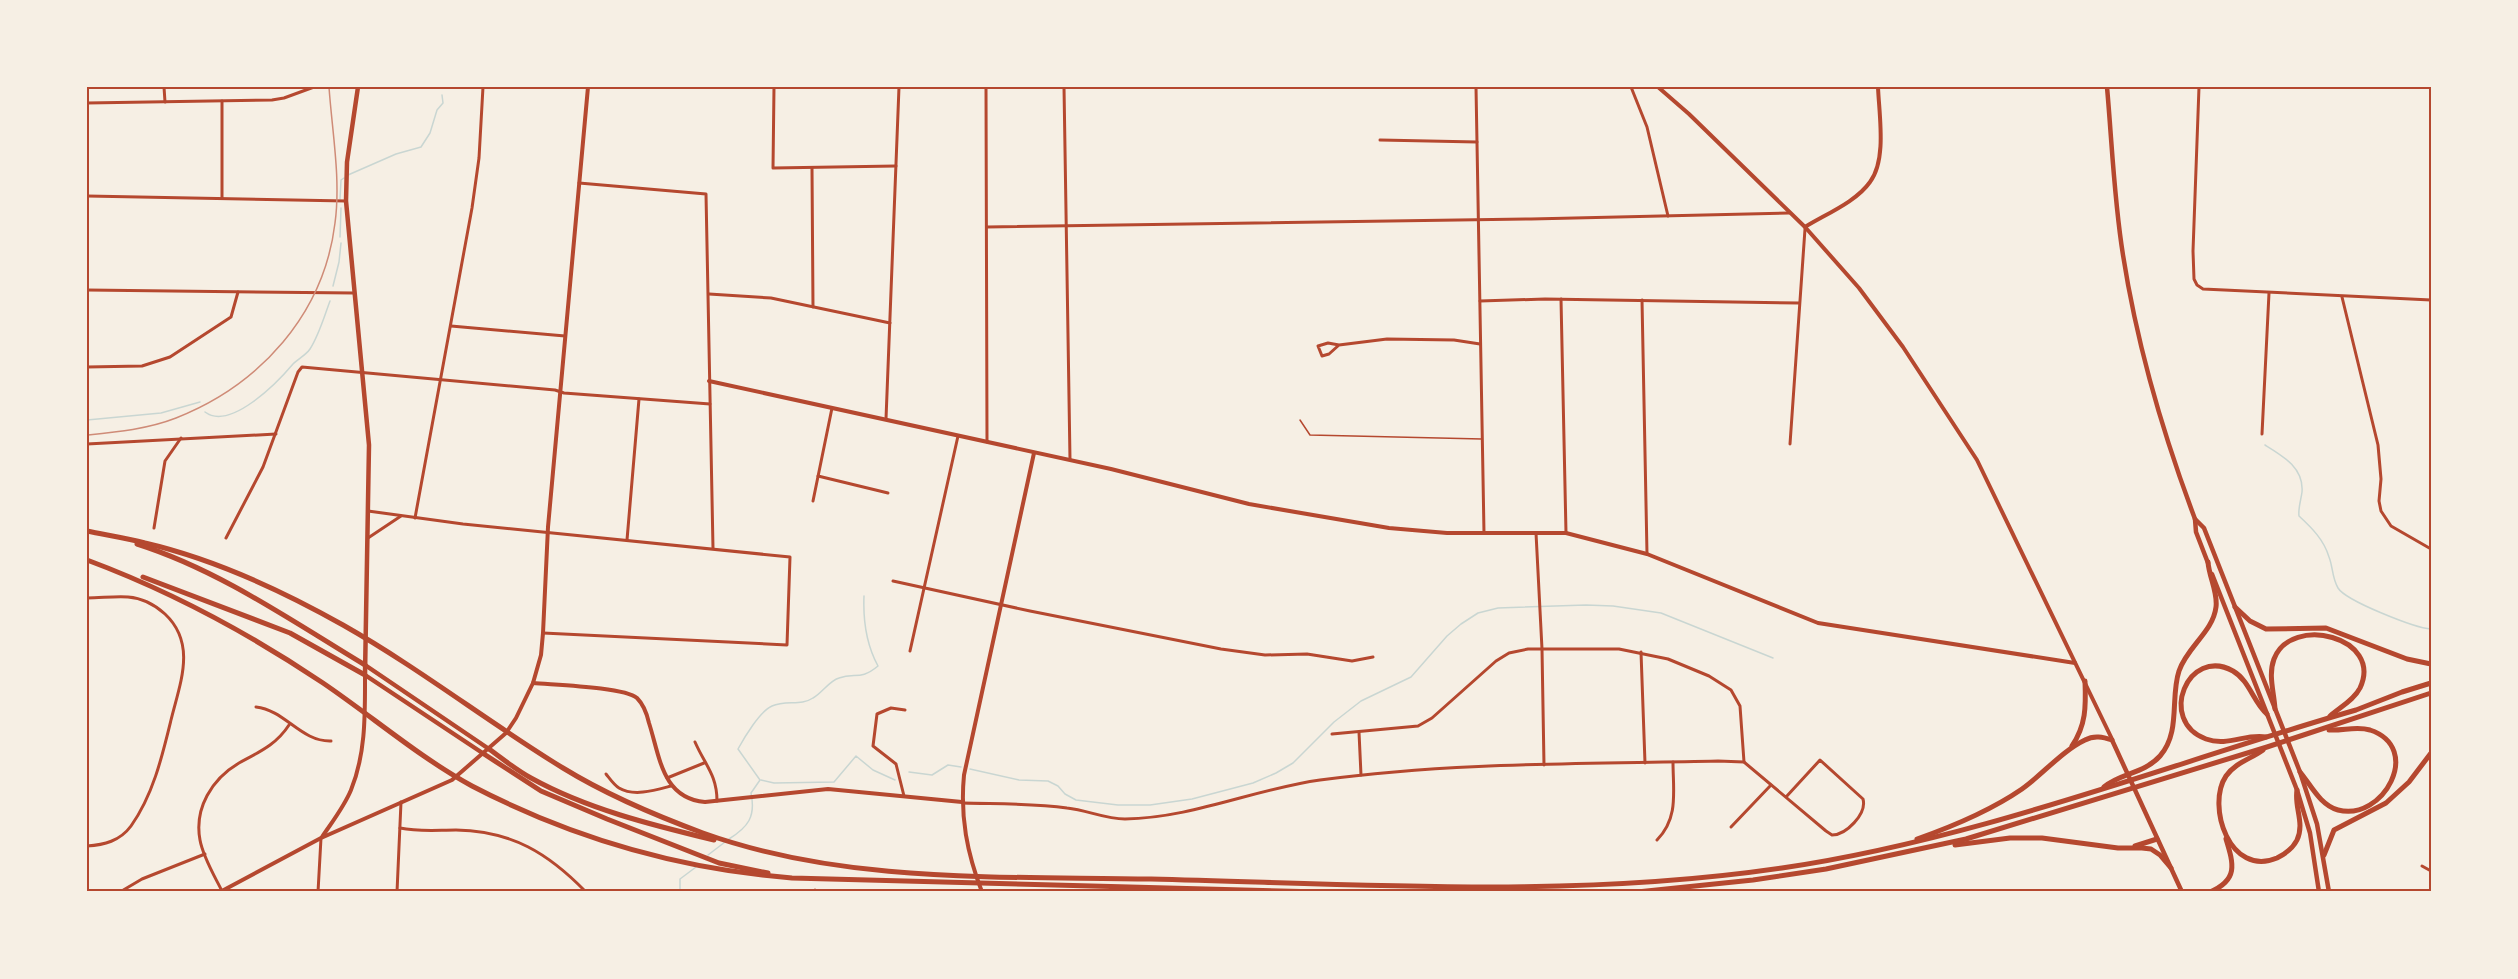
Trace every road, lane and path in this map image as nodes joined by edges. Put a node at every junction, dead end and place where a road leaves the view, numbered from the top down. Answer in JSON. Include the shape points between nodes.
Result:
{"nodes":[{"id":1,"x":164,"y":87,"type":"edge"},
{"id":2,"x":314,"y":87,"type":"edge"},
{"id":3,"x":358,"y":87,"type":"edge"},
{"id":4,"x":483,"y":87,"type":"edge"},
{"id":5,"x":588,"y":87,"type":"edge"},
{"id":6,"x":774,"y":87,"type":"edge"},
{"id":7,"x":899,"y":87,"type":"edge"},
{"id":8,"x":986,"y":87,"type":"edge"},
{"id":9,"x":1064,"y":87,"type":"edge"},
{"id":10,"x":1476,"y":87,"type":"edge"},
{"id":11,"x":1631,"y":87,"type":"edge"},
{"id":12,"x":1658,"y":87,"type":"edge"},
{"id":13,"x":1878,"y":87,"type":"edge"},
{"id":14,"x":2107,"y":87,"type":"edge"},
{"id":15,"x":2199,"y":87,"type":"edge"},
{"id":16,"x":222,"y":101,"type":"junction"},
{"id":17,"x":165,"y":102,"type":"junction"},
{"id":18,"x":87,"y":103,"type":"edge"},
{"id":19,"x":1380,"y":140,"type":"dead end"},
{"id":20,"x":1477,"y":142,"type":"junction"},
{"id":21,"x":896,"y":166,"type":"junction"},
{"id":22,"x":812,"y":167,"type":"junction"},
{"id":23,"x":579,"y":183,"type":"junction"},
{"id":24,"x":87,"y":196,"type":"edge"},
{"id":25,"x":222,"y":199,"type":"junction"},
{"id":26,"x":346,"y":201,"type":"junction"},
{"id":27,"x":1791,"y":213,"type":"junction"},
{"id":28,"x":1668,"y":216,"type":"junction"},
{"id":29,"x":1478,"y":220,"type":"junction"},
{"id":30,"x":1066,"y":226,"type":"junction"},
{"id":31,"x":987,"y":227,"type":"junction"},
{"id":32,"x":1805,"y":227,"type":"junction"},
{"id":33,"x":87,"y":290,"type":"edge"},
{"id":34,"x":238,"y":292,"type":"junction"},
{"id":35,"x":354,"y":293,"type":"junction"},
{"id":36,"x":2269,"y":293,"type":"junction"},
{"id":37,"x":708,"y":294,"type":"junction"},
{"id":38,"x":2342,"y":296,"type":"junction"},
{"id":39,"x":1561,"y":299,"type":"junction"},
{"id":40,"x":1480,"y":300,"type":"junction"},
{"id":41,"x":1642,"y":300,"type":"junction"},
{"id":42,"x":2431,"y":300,"type":"edge"},
{"id":43,"x":1799,"y":303,"type":"junction"},
{"id":44,"x":813,"y":307,"type":"junction"},
{"id":45,"x":890,"y":323,"type":"junction"},
{"id":46,"x":451,"y":326,"type":"junction"},
{"id":47,"x":565,"y":336,"type":"junction"},
{"id":48,"x":1480,"y":344,"type":"junction"},
{"id":49,"x":1339,"y":345,"type":"junction"},
{"id":50,"x":87,"y":368,"type":"edge"},
{"id":51,"x":362,"y":371,"type":"junction"},
{"id":52,"x":441,"y":379,"type":"junction"},
{"id":53,"x":709,"y":381,"type":"junction"},
{"id":54,"x":560,"y":392,"type":"junction"},
{"id":55,"x":639,"y":399,"type":"junction"},
{"id":56,"x":710,"y":404,"type":"junction"},
{"id":57,"x":832,"y":408,"type":"junction"},
{"id":58,"x":886,"y":419,"type":"junction"},
{"id":59,"x":1300,"y":420,"type":"dead end"},
{"id":60,"x":276,"y":434,"type":"junction"},
{"id":61,"x":959,"y":434,"type":"junction"},
{"id":62,"x":2262,"y":434,"type":"dead end"},
{"id":63,"x":181,"y":438,"type":"junction"},
{"id":64,"x":1483,"y":439,"type":"junction"},
{"id":65,"x":987,"y":442,"type":"junction"},
{"id":66,"x":87,"y":444,"type":"edge"},
{"id":67,"x":1790,"y":444,"type":"dead end"},
{"id":68,"x":1034,"y":453,"type":"junction"},
{"id":69,"x":1070,"y":459,"type":"junction"},
{"id":70,"x":818,"y":476,"type":"junction"},
{"id":71,"x":888,"y":493,"type":"dead end"},
{"id":72,"x":813,"y":501,"type":"dead end"},
{"id":73,"x":368,"y":511,"type":"junction"},
{"id":74,"x":402,"y":516,"type":"junction"},
{"id":75,"x":415,"y":518,"type":"junction"},
{"id":76,"x":2195,"y":519,"type":"junction"},
{"id":77,"x":154,"y":528,"type":"dead end"},
{"id":78,"x":87,"y":531,"type":"edge"},
{"id":79,"x":548,"y":532,"type":"junction"},
{"id":80,"x":1484,"y":533,"type":"junction"},
{"id":81,"x":1536,"y":533,"type":"junction"},
{"id":82,"x":1566,"y":533,"type":"junction"},
{"id":83,"x":112,"y":537,"type":"junction"},
{"id":84,"x":226,"y":538,"type":"dead end"},
{"id":85,"x":368,"y":538,"type":"junction"},
{"id":86,"x":627,"y":540,"type":"junction"},
{"id":87,"x":713,"y":548,"type":"junction"},
{"id":88,"x":2431,"y":549,"type":"edge"},
{"id":89,"x":1647,"y":554,"type":"junction"},
{"id":90,"x":87,"y":560,"type":"edge"},
{"id":91,"x":2208,"y":562,"type":"junction"},
{"id":92,"x":893,"y":581,"type":"dead end"},
{"id":93,"x":923,"y":588,"type":"junction"},
{"id":94,"x":87,"y":598,"type":"edge"},
{"id":95,"x":1000,"y":605,"type":"junction"},
{"id":96,"x":2235,"y":607,"type":"junction"},
{"id":97,"x":543,"y":633,"type":"junction"},
{"id":98,"x":1542,"y":649,"type":"junction"},
{"id":99,"x":910,"y":651,"type":"dead end"},
{"id":100,"x":1641,"y":652,"type":"junction"},
{"id":101,"x":1373,"y":657,"type":"dead end"},
{"id":102,"x":2075,"y":663,"type":"junction"},
{"id":103,"x":2431,"y":664,"type":"edge"},
{"id":104,"x":365,"y":665,"type":"junction"},
{"id":105,"x":365,"y":675,"type":"junction"},
{"id":106,"x":2085,"y":681,"type":"junction"},
{"id":107,"x":533,"y":683,"type":"junction"},
{"id":108,"x":2431,"y":683,"type":"edge"},
{"id":109,"x":2431,"y":693,"type":"edge"},
{"id":110,"x":256,"y":707,"type":"dead end"},
{"id":111,"x":2275,"y":709,"type":"junction"},
{"id":112,"x":905,"y":710,"type":"dead end"},
{"id":113,"x":2267,"y":714,"type":"junction"},
{"id":114,"x":2326,"y":719,"type":"junction"},
{"id":115,"x":290,"y":725,"type":"junction"},
{"id":116,"x":2324,"y":729,"type":"junction"},
{"id":117,"x":1359,"y":732,"type":"junction"},
{"id":118,"x":1332,"y":734,"type":"dead end"},
{"id":119,"x":2268,"y":737,"type":"junction"},
{"id":120,"x":2112,"y":740,"type":"junction"},
{"id":121,"x":331,"y":741,"type":"dead end"},
{"id":122,"x":695,"y":742,"type":"dead end"},
{"id":123,"x":2267,"y":747,"type":"junction"},
{"id":124,"x":2070,"y":750,"type":"junction"},
{"id":125,"x":486,"y":752,"type":"junction"},
{"id":126,"x":2431,"y":753,"type":"edge"},
{"id":127,"x":704,"y":762,"type":"junction"},
{"id":128,"x":1672,"y":762,"type":"junction"},
{"id":129,"x":1744,"y":762,"type":"junction"},
{"id":130,"x":1645,"y":763,"type":"junction"},
{"id":131,"x":1544,"y":766,"type":"junction"},
{"id":132,"x":2300,"y":772,"type":"junction"},
{"id":133,"x":606,"y":774,"type":"dead end"},
{"id":134,"x":1360,"y":775,"type":"junction"},
{"id":135,"x":667,"y":778,"type":"junction"},
{"id":136,"x":1771,"y":785,"type":"junction"},
{"id":137,"x":671,"y":786,"type":"junction"},
{"id":138,"x":2102,"y":789,"type":"junction"},
{"id":139,"x":2296,"y":790,"type":"junction"},
{"id":140,"x":904,"y":796,"type":"junction"},
{"id":141,"x":1786,"y":797,"type":"junction"},
{"id":142,"x":717,"y":801,"type":"junction"},
{"id":143,"x":401,"y":802,"type":"junction"},
{"id":144,"x":962,"y":802,"type":"junction"},
{"id":145,"x":1731,"y":827,"type":"dead end"},
{"id":146,"x":400,"y":828,"type":"junction"},
{"id":147,"x":2224,"y":828,"type":"junction"},
{"id":148,"x":321,"y":838,"type":"junction"},
{"id":149,"x":2157,"y":838,"type":"junction"},
{"id":150,"x":1657,"y":840,"type":"dead end"},
{"id":151,"x":87,"y":846,"type":"edge"},
{"id":152,"x":1899,"y":846,"type":"junction"},
{"id":153,"x":2131,"y":848,"type":"junction"},
{"id":154,"x":1918,"y":851,"type":"junction"},
{"id":155,"x":763,"y":852,"type":"junction"},
{"id":156,"x":205,"y":854,"type":"junction"},
{"id":157,"x":2324,"y":855,"type":"junction"},
{"id":158,"x":2422,"y":866,"type":"dead end"},
{"id":159,"x":2170,"y":868,"type":"junction"},
{"id":160,"x":2431,"y":871,"type":"edge"},
{"id":161,"x":792,"y":878,"type":"junction"},
{"id":162,"x":229,"y":890,"type":"edge"},
{"id":163,"x":221,"y":891,"type":"edge"},
{"id":164,"x":120,"y":892,"type":"edge"},
{"id":165,"x":318,"y":892,"type":"edge"},
{"id":166,"x":397,"y":892,"type":"edge"},
{"id":167,"x":586,"y":892,"type":"edge"},
{"id":168,"x":982,"y":892,"type":"edge"},
{"id":169,"x":1322,"y":892,"type":"edge"},
{"id":170,"x":1637,"y":892,"type":"edge"},
{"id":171,"x":2182,"y":892,"type":"edge"},
{"id":172,"x":2210,"y":892,"type":"edge"},
{"id":173,"x":2319,"y":892,"type":"edge"},
{"id":174,"x":2329,"y":892,"type":"edge"}],
"edges":[{"from":1,"to":17,"type":"street"},
{"from":2,"to":16,"type":"street","via":[[280,99]]},
{"from":3,"to":26,"type":"main road","via":[[347,162]]},
{"from":4,"to":46,"type":"street","via":[[479,158]]},
{"from":5,"to":23,"type":"street"},
{"from":6,"to":22,"type":"street","via":[[773,168]]},
{"from":7,"to":21,"type":"street"},
{"from":8,"to":31,"type":"street"},
{"from":9,"to":30,"type":"street"},
{"from":10,"to":20,"type":"street"},
{"from":11,"to":28,"type":"street","via":[[1647,127]]},
{"from":12,"to":27,"type":"street"},
{"from":13,"to":32,"type":"street","via":[[1880,151],[1875,175],[1860,192]]},
{"from":14,"to":76,"type":"main road","via":[[2121,238],[2133,310],[2158,409]]},
{"from":15,"to":36,"type":"street","via":[[2194,279],[2204,289]]},
{"from":16,"to":17,"type":"street"},
{"from":16,"to":25,"type":"street"},
{"from":17,"to":18,"type":"street"},
{"from":19,"to":20,"type":"street"},
{"from":20,"to":29,"type":"street"},
{"from":21,"to":22,"type":"street"},
{"from":21,"to":45,"type":"street"},
{"from":22,"to":44,"type":"street"},
{"from":23,"to":37,"type":"street","via":[[706,194]]},
{"from":23,"to":47,"type":"street"},
{"from":24,"to":25,"type":"street"},
{"from":25,"to":26,"type":"street"},
{"from":26,"to":35,"type":"main road"},
{"from":27,"to":28,"type":"street"},
{"from":27,"to":32,"type":"street"},
{"from":28,"to":29,"type":"street"},
{"from":29,"to":30,"type":"street"},
{"from":29,"to":40,"type":"street"},
{"from":30,"to":31,"type":"street"},
{"from":30,"to":69,"type":"street"},
{"from":31,"to":65,"type":"street"},
{"from":32,"to":43,"type":"street"},
{"from":32,"to":102,"type":"street","via":[[1903,347],[1963,437]]},
{"from":33,"to":34,"type":"street"},
{"from":34,"to":35,"type":"street"},
{"from":34,"to":50,"type":"street","via":[[231,317],[170,357],[142,366]]},
{"from":35,"to":51,"type":"main road"},
{"from":36,"to":38,"type":"street"},
{"from":36,"to":62,"type":"street"},
{"from":37,"to":44,"type":"street","via":[[742,295]]},
{"from":37,"to":53,"type":"street"},
{"from":38,"to":42,"type":"street"},
{"from":38,"to":88,"type":"street","via":[[2378,445],[2380,511],[2391,526]]},
{"from":39,"to":40,"type":"street"},
{"from":39,"to":41,"type":"street"},
{"from":39,"to":82,"type":"street"},
{"from":40,"to":48,"type":"street"},
{"from":41,"to":43,"type":"street"},
{"from":41,"to":89,"type":"street"},
{"from":43,"to":67,"type":"street"},
{"from":44,"to":45,"type":"street"},
{"from":45,"to":58,"type":"street"},
{"from":46,"to":47,"type":"street"},
{"from":46,"to":52,"type":"street"},
{"from":47,"to":54,"type":"street"},
{"from":48,"to":49,"type":"street","via":[[1387,339]]},
{"from":48,"to":64,"type":"street"},
{"from":49,"to":49,"type":"street","via":[[1320,344],[1319,354],[1329,354]]},
{"from":51,"to":52,"type":"street"},
{"from":51,"to":60,"type":"street","via":[[302,367]]},
{"from":51,"to":73,"type":"main road","via":[[369,445]]},
{"from":52,"to":54,"type":"street"},
{"from":52,"to":75,"type":"street"},
{"from":53,"to":56,"type":"street"},
{"from":53,"to":57,"type":"street"},
{"from":54,"to":55,"type":"street"},
{"from":54,"to":79,"type":"street"},
{"from":55,"to":56,"type":"street"},
{"from":55,"to":86,"type":"street"},
{"from":56,"to":87,"type":"street"},
{"from":57,"to":58,"type":"street"},
{"from":57,"to":70,"type":"street"},
{"from":58,"to":61,"type":"street"},
{"from":59,"to":64,"type":"lane","via":[[1310,435],[1317,436]]},
{"from":60,"to":63,"type":"street"},
{"from":60,"to":84,"type":"street"},
{"from":61,"to":65,"type":"street"},
{"from":61,"to":93,"type":"street"},
{"from":63,"to":66,"type":"street"},
{"from":63,"to":77,"type":"street","via":[[164,467]]},
{"from":64,"to":80,"type":"street"},
{"from":65,"to":68,"type":"street"},
{"from":68,"to":69,"type":"street"},
{"from":68,"to":95,"type":"street"},
{"from":69,"to":80,"type":"street","via":[[1281,511],[1417,531]]},
{"from":70,"to":71,"type":"street"},
{"from":70,"to":72,"type":"street"},
{"from":73,"to":74,"type":"street"},
{"from":73,"to":85,"type":"main road"},
{"from":74,"to":75,"type":"street"},
{"from":74,"to":85,"type":"street"},
{"from":75,"to":79,"type":"street"},
{"from":76,"to":91,"type":"main road"},
{"from":76,"to":96,"type":"main road","via":[[2204,528]]},
{"from":78,"to":83,"type":"highway"},
{"from":79,"to":86,"type":"street"},
{"from":79,"to":97,"type":"street"},
{"from":80,"to":81,"type":"street"},
{"from":81,"to":82,"type":"street"},
{"from":81,"to":98,"type":"street"},
{"from":82,"to":89,"type":"street"},
{"from":83,"to":104,"type":"highway","via":[[191,564]]},
{"from":83,"to":155,"type":"highway","via":[[197,559],[301,602],[387,652],[561,767],[603,790],[648,812]]},
{"from":85,"to":104,"type":"main road"},
{"from":86,"to":87,"type":"street"},
{"from":87,"to":97,"type":"street","via":[[790,557],[788,645]]},
{"from":89,"to":102,"type":"street","via":[[1818,623]]},
{"from":90,"to":105,"type":"highway","via":[[290,633]]},
{"from":90,"to":161,"type":"highway","via":[[169,593],[263,643],[443,768],[523,810],[656,857],[710,869]]},
{"from":91,"to":113,"type":"main road"},
{"from":91,"to":138,"type":"highway","via":[[2216,611],[2179,672],[2167,746],[2145,768]]},
{"from":92,"to":93,"type":"street"},
{"from":93,"to":95,"type":"street"},
{"from":93,"to":99,"type":"street"},
{"from":94,"to":151,"type":"street","via":[[129,597],[147,601],[174,622],[182,636],[184,653],[160,768],[130,827],[106,844]]},
{"from":95,"to":101,"type":"street","via":[[1221,649],[1265,655],[1307,654],[1345,661]]},
{"from":95,"to":144,"type":"street","via":[[968,754]]},
{"from":96,"to":103,"type":"highway","via":[[2266,629],[2326,628],[2407,659]]},
{"from":96,"to":111,"type":"main road"},
{"from":97,"to":107,"type":"street"},
{"from":98,"to":100,"type":"street"},
{"from":98,"to":117,"type":"street","via":[[1517,650],[1502,656],[1419,726]]},
{"from":98,"to":131,"type":"street"},
{"from":100,"to":129,"type":"street","via":[[1709,676],[1736,695]]},
{"from":100,"to":130,"type":"street"},
{"from":102,"to":106,"type":"street"},
{"from":104,"to":105,"type":"main road"},
{"from":104,"to":125,"type":"main road"},
{"from":105,"to":125,"type":"main road"},
{"from":105,"to":148,"type":"street","via":[[359,767],[351,791]]},
{"from":106,"to":120,"type":"street"},
{"from":106,"to":124,"type":"highway","via":[[2086,717]]},
{"from":107,"to":125,"type":"street","via":[[516,718]]},
{"from":107,"to":135,"type":"street","via":[[620,691],[637,698],[645,710]]},
{"from":108,"to":114,"type":"highway"},
{"from":109,"to":116,"type":"highway"},
{"from":110,"to":115,"type":"street"},
{"from":111,"to":114,"type":"highway","via":[[2271,677],[2276,655],[2294,640],[2326,636],[2342,640],[2357,652],[2363,677],[2355,695]]},
{"from":111,"to":132,"type":"main road"},
{"from":112,"to":140,"type":"street","via":[[891,708],[877,714],[873,746],[897,764]]},
{"from":113,"to":119,"type":"highway","via":[[2246,682],[2225,667],[2199,670],[2187,681],[2182,693],[2184,717],[2200,736],[2226,742],[2259,735]]},
{"from":113,"to":139,"type":"main road"},
{"from":114,"to":119,"type":"highway"},
{"from":115,"to":121,"type":"street","via":[[314,740]]},
{"from":115,"to":156,"type":"street","via":[[275,743],[236,765],[211,788],[200,826]]},
{"from":116,"to":123,"type":"highway"},
{"from":116,"to":132,"type":"highway","via":[[2362,729],[2381,736],[2395,754],[2395,776],[2380,797],[2358,810],[2347,811],[2328,806]]},
{"from":117,"to":118,"type":"street"},
{"from":117,"to":134,"type":"street"},
{"from":119,"to":138,"type":"highway"},
{"from":120,"to":124,"type":"highway","via":[[2093,737]]},
{"from":120,"to":149,"type":"main road"},
{"from":122,"to":127,"type":"street"},
{"from":123,"to":147,"type":"highway","via":[[2235,766],[2223,781],[2219,799]]},
{"from":123,"to":154,"type":"highway"},
{"from":124,"to":152,"type":"highway","via":[[1999,803]]},
{"from":125,"to":143,"type":"street","via":[[440,786]]},
{"from":125,"to":155,"type":"highway","via":[[530,777],[596,806]]},
{"from":125,"to":161,"type":"highway","via":[[541,791],[686,852]]},
{"from":126,"to":157,"type":"highway","via":[[2409,782],[2386,803],[2334,830]]},
{"from":127,"to":135,"type":"street"},
{"from":127,"to":142,"type":"street","via":[[715,778]]},
{"from":128,"to":129,"type":"street"},
{"from":128,"to":130,"type":"street"},
{"from":128,"to":150,"type":"street","via":[[1673,815]]},
{"from":129,"to":136,"type":"street"},
{"from":130,"to":131,"type":"street"},
{"from":131,"to":134,"type":"street"},
{"from":132,"to":157,"type":"main road"},
{"from":133,"to":137,"type":"street","via":[[620,789],[631,792]]},
{"from":134,"to":144,"type":"street","via":[[1146,818],[1122,819],[1068,808]]},
{"from":135,"to":137,"type":"street"},
{"from":136,"to":141,"type":"street"},
{"from":136,"to":145,"type":"street"},
{"from":137,"to":142,"type":"street","via":[[689,799]]},
{"from":138,"to":152,"type":"highway","via":[[1980,827]]},
{"from":139,"to":147,"type":"highway","via":[[2300,831],[2291,848],[2278,857],[2259,862],[2244,859]]},
{"from":139,"to":173,"type":"main road","via":[[2310,832]]},
{"from":140,"to":142,"type":"street","via":[[828,789]]},
{"from":140,"to":144,"type":"street"},
{"from":141,"to":141,"type":"street","via":[[1832,835],[1845,831],[1865,804],[1820,760]]},
{"from":143,"to":146,"type":"street"},
{"from":143,"to":148,"type":"street"},
{"from":144,"to":168,"type":"street","via":[[964,830]]},
{"from":146,"to":166,"type":"street"},
{"from":146,"to":167,"type":"street","via":[[497,834],[532,847]]},
{"from":147,"to":172,"type":"highway","via":[[2232,871],[2226,883]]},
{"from":148,"to":162,"type":"street"},
{"from":148,"to":165,"type":"street"},
{"from":149,"to":153,"type":"highway"},
{"from":149,"to":159,"type":"main road"},
{"from":152,"to":155,"type":"highway","via":[[1784,868],[1670,881],[1554,888],[959,874],[855,868]]},
{"from":153,"to":154,"type":"highway","via":[[2010,838]]},
{"from":153,"to":159,"type":"highway","via":[[2151,849]]},
{"from":154,"to":170,"type":"highway","via":[[1753,880]]},
{"from":156,"to":163,"type":"street"},
{"from":156,"to":164,"type":"street"},
{"from":157,"to":174,"type":"main road"},
{"from":158,"to":160,"type":"street"},
{"from":159,"to":171,"type":"main road"},
{"from":161,"to":169,"type":"highway"},
{"from":162,"to":163,"type":"street"}]}
